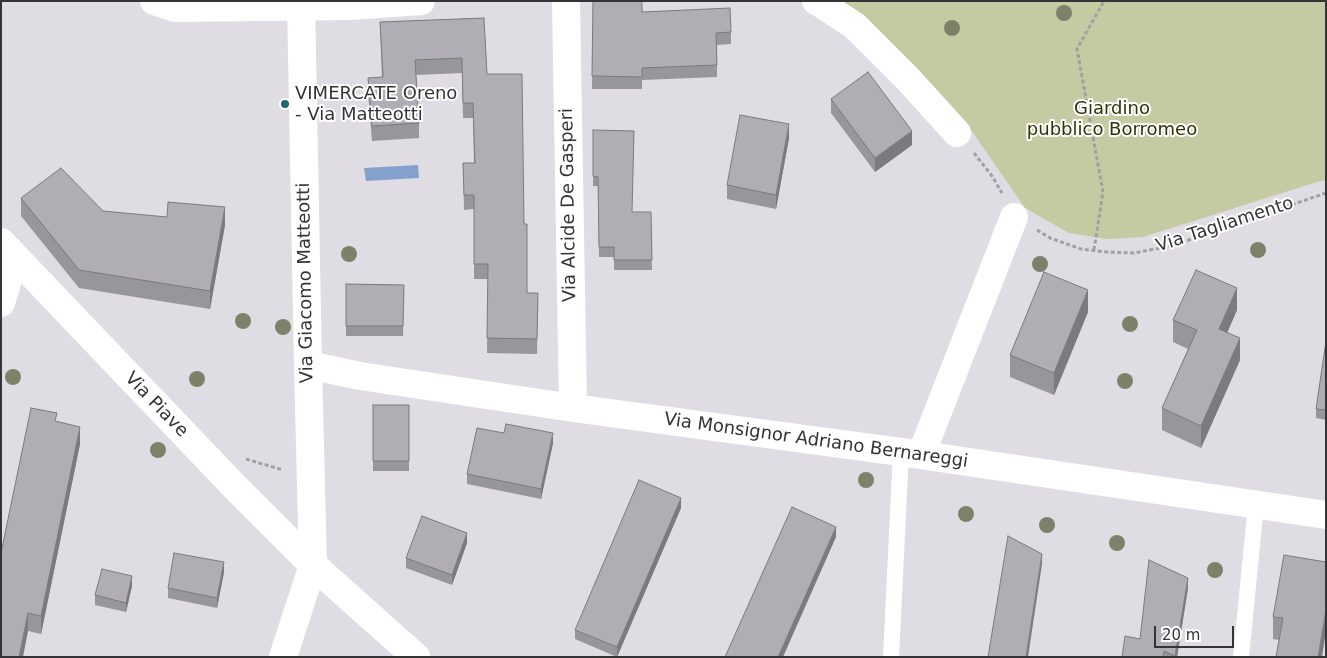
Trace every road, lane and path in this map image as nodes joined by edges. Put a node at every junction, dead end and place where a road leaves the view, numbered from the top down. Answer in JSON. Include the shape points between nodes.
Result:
{"nodes":[{"id":1,"x":154,"y":1,"type":"edge"},
{"id":2,"x":421,"y":1,"type":"edge"},
{"id":3,"x":566,"y":1,"type":"edge"},
{"id":4,"x":816,"y":1,"type":"edge"},
{"id":5,"x":1104,"y":1,"type":"edge"},
{"id":6,"x":301,"y":4,"type":"edge"},
{"id":7,"x":957,"y":133,"type":"dead end"},
{"id":8,"x":1326,"y":193,"type":"edge"},
{"id":9,"x":1014,"y":217,"type":"dead end"},
{"id":10,"x":8,"y":249,"type":"edge"},
{"id":11,"x":1,"y":303,"type":"edge"},
{"id":12,"x":308,"y":365,"type":"junction"},
{"id":13,"x":573,"y":408,"type":"junction"},
{"id":14,"x":911,"y":453,"type":"junction"},
{"id":15,"x":240,"y":457,"type":"dead end"},
{"id":16,"x":289,"y":472,"type":"dead end"},
{"id":17,"x":1256,"y":504,"type":"junction"},
{"id":18,"x":1326,"y":515,"type":"edge"},
{"id":19,"x":314,"y":564,"type":"junction"},
{"id":20,"x":283,"y":657,"type":"edge"},
{"id":21,"x":416,"y":657,"type":"edge"},
{"id":22,"x":891,"y":657,"type":"edge"},
{"id":23,"x":1241,"y":657,"type":"edge"}],
"edges":[{"from":1,"to":6,"type":"street","via":[[175,8]]},
{"from":2,"to":6,"type":"street","via":[[351,6]]},
{"from":3,"to":13,"type":"street","name":"Via Alcide De Gasperi"},
{"from":4,"to":7,"type":"street","via":[[855,26]]},
{"from":5,"to":8,"type":"path","name":"Via Tagliamento","via":[[1077,49],[1103,192],[1094,250],[1134,252],[1171,246]]},
{"from":6,"to":12,"type":"street","name":"Via Giacomo Matteotti"},
{"from":9,"to":14,"type":"street"},
{"from":10,"to":11,"type":"street"},
{"from":10,"to":19,"type":"street","name":"Via Piave","via":[[234,486]]},
{"from":12,"to":13,"type":"street","name":"Via Monsignor Adriano Bernareggi","via":[[360,376]]},
{"from":12,"to":19,"type":"street","name":"Via Giacomo Matteotti"},
{"from":13,"to":14,"type":"street","name":"Via Monsignor Adriano Bernareggi"},
{"from":14,"to":17,"type":"street","name":"Via Monsignor Adriano Bernareggi"},
{"from":14,"to":22,"type":"lane"},
{"from":15,"to":16,"type":"path"},
{"from":17,"to":18,"type":"street","name":"Via Monsignor Adriano Bernareggi"},
{"from":17,"to":23,"type":"lane"},
{"from":19,"to":20,"type":"street"},
{"from":19,"to":21,"type":"street","name":"Via Piave"}]}
